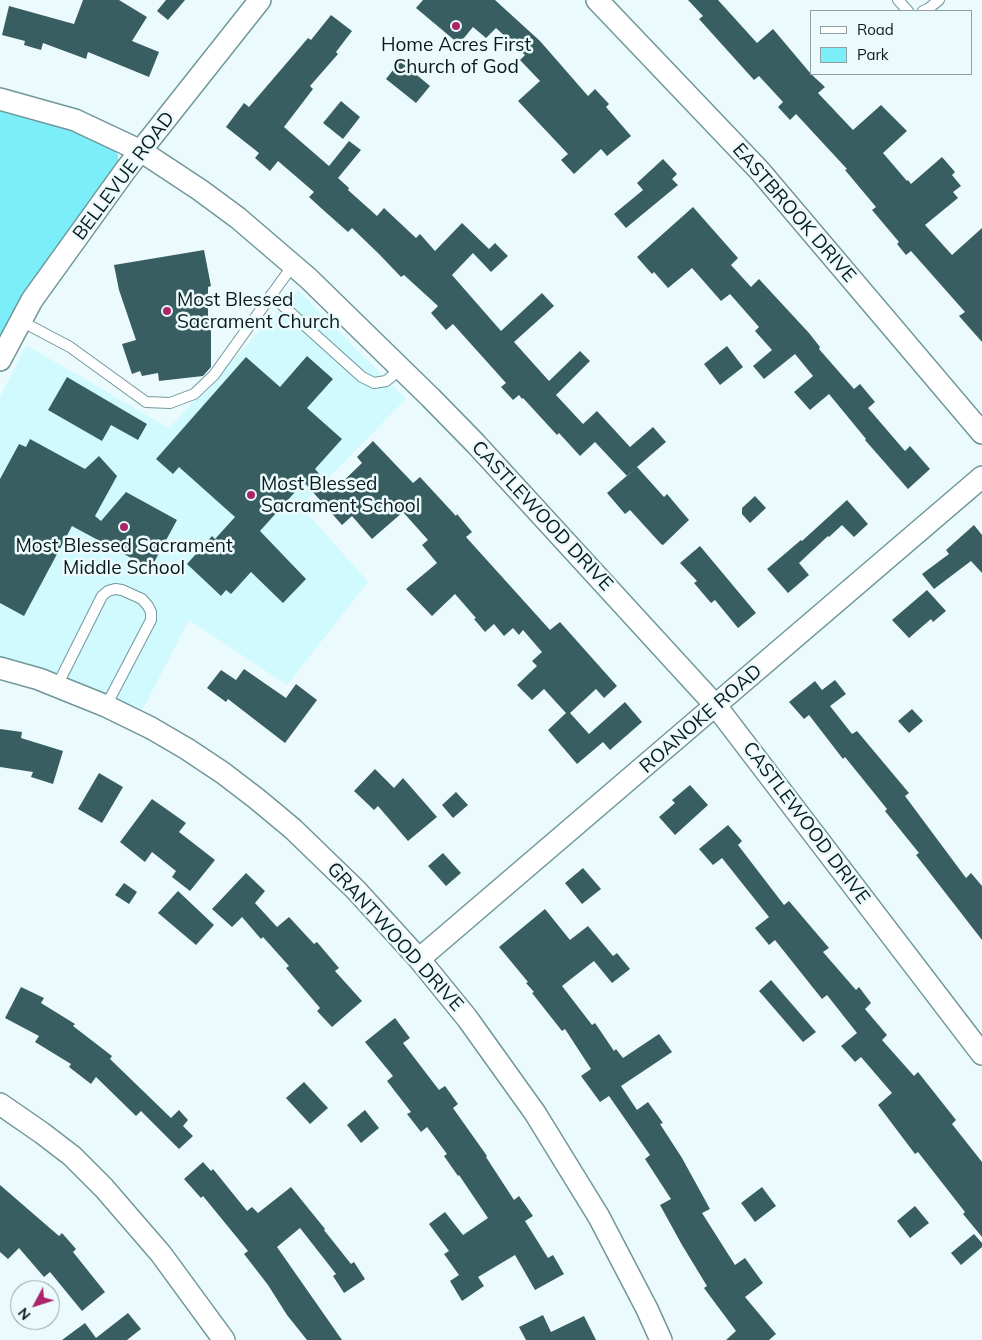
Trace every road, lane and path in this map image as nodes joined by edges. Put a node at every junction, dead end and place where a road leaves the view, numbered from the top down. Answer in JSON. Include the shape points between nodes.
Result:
{"nodes":[{"id":1,"x":260,"y":0,"type":"edge"},
{"id":2,"x":597,"y":0,"type":"edge"},
{"id":3,"x":898,"y":0,"type":"edge"},
{"id":4,"x":939,"y":0,"type":"edge"},
{"id":5,"x":907,"y":10,"type":"edge"},
{"id":6,"x":926,"y":10,"type":"edge"},
{"id":7,"x":0,"y":99,"type":"edge"},
{"id":8,"x":142,"y":151,"type":"junction"},
{"id":9,"x":293,"y":265,"type":"junction"},
{"id":10,"x":271,"y":296,"type":"junction"},
{"id":11,"x":21,"y":321,"type":"junction"},
{"id":12,"x":0,"y":360,"type":"edge"},
{"id":13,"x":401,"y":369,"type":"junction"},
{"id":14,"x":982,"y":433,"type":"edge"},
{"id":15,"x":982,"y":477,"type":"edge"},
{"id":16,"x":0,"y":668,"type":"edge"},
{"id":17,"x":57,"y":686,"type":"junction"},
{"id":18,"x":106,"y":706,"type":"junction"},
{"id":19,"x":716,"y":706,"type":"junction"},
{"id":20,"x":419,"y":959,"type":"junction"},
{"id":21,"x":982,"y":1054,"type":"edge"},
{"id":22,"x":0,"y":1104,"type":"edge"},
{"id":23,"x":224,"y":1340,"type":"edge"},
{"id":24,"x":661,"y":1340,"type":"edge"}],
"edges":[{"from":1,"to":8,"type":"street","name":"BELLEVUE ROAD"},
{"from":2,"to":14,"type":"street","name":"EASTBROOK DRIVE","via":[[759,170]]},
{"from":3,"to":5,"type":"lane"},
{"from":4,"to":6,"type":"lane"},
{"from":7,"to":8,"type":"street","name":"CASTLEWOOD DRIVE","via":[[74,120]]},
{"from":8,"to":9,"type":"street","name":"CASTLEWOOD DRIVE","via":[[238,218]]},
{"from":8,"to":11,"type":"street","name":"BELLEVUE ROAD","via":[[38,292]]},
{"from":9,"to":10,"type":"lane"},
{"from":9,"to":13,"type":"street","name":"CASTLEWOOD DRIVE"},
{"from":10,"to":11,"type":"lane","via":[[214,375],[194,394],[170,403],[146,402],[70,347]]},
{"from":10,"to":13,"type":"lane","via":[[362,377],[374,383],[386,381]]},
{"from":11,"to":12,"type":"street","name":"BELLEVUE ROAD"},
{"from":13,"to":19,"type":"street","name":"CASTLEWOOD DRIVE","via":[[489,458]]},
{"from":15,"to":19,"type":"street","name":"ROANOKE ROAD"},
{"from":16,"to":17,"type":"street","name":"GRANTWOOD DRIVE"},
{"from":17,"to":18,"type":"street","name":"GRANTWOOD DRIVE"},
{"from":17,"to":18,"type":"lane","via":[[102,596],[108,591],[122,590],[142,599],[151,612],[151,620]]},
{"from":18,"to":20,"type":"street","name":"GRANTWOOD DRIVE","via":[[187,749],[257,799],[328,861]]},
{"from":19,"to":20,"type":"street","name":"ROANOKE ROAD"},
{"from":19,"to":21,"type":"street","name":"CASTLEWOOD DRIVE"},
{"from":20,"to":24,"type":"street","name":"GRANTWOOD DRIVE","via":[[478,1033],[558,1148],[600,1217]]},
{"from":22,"to":23,"type":"street","via":[[72,1156],[104,1188],[161,1254]]}]}
